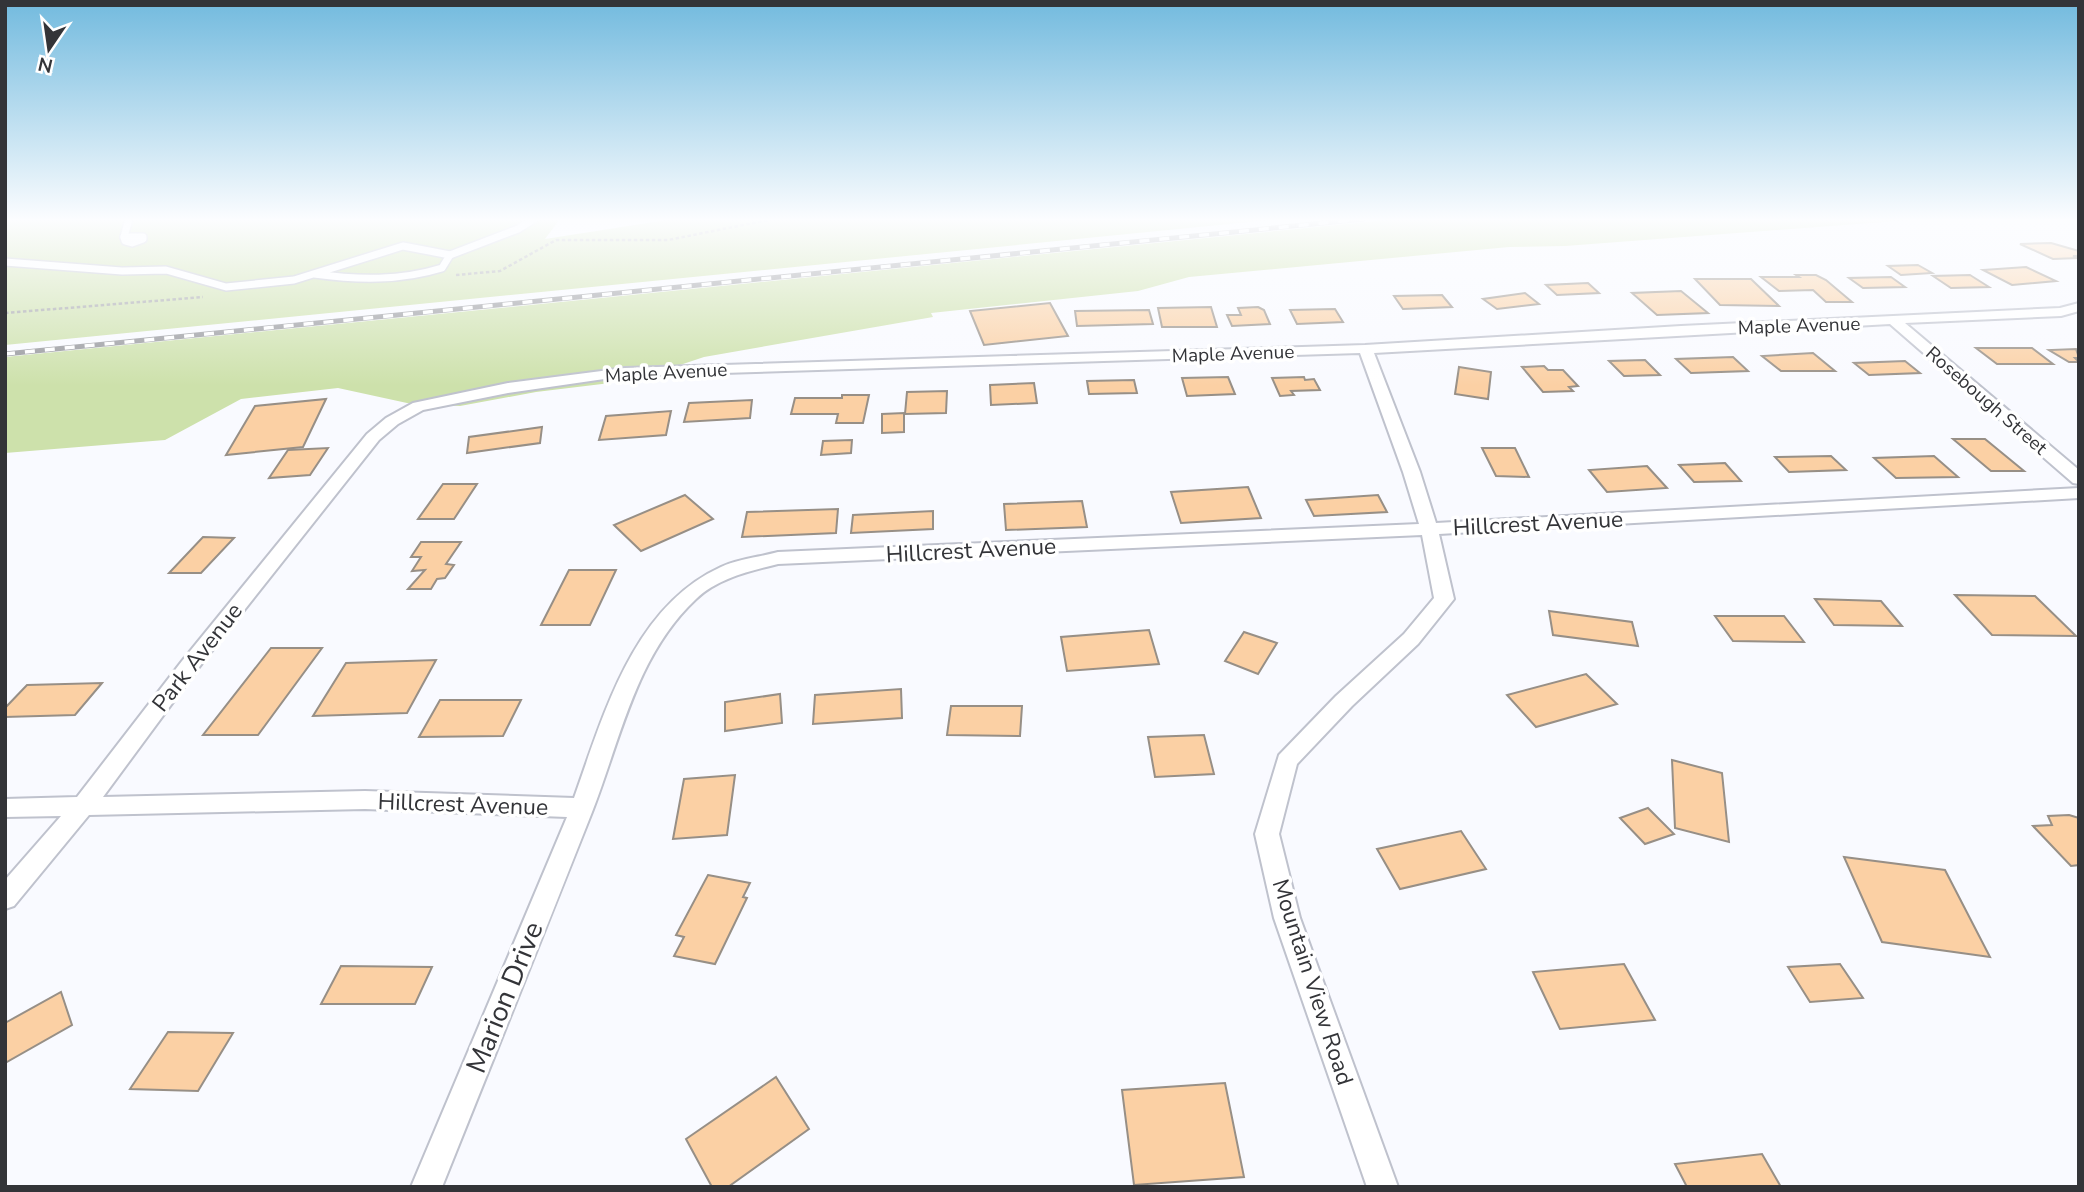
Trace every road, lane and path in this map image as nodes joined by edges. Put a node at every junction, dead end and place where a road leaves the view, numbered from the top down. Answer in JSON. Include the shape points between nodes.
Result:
{"nodes":[{"id":1,"x":182,"y":275,"type":"edge"},
{"id":2,"x":311,"y":275,"type":"edge"},
{"id":3,"x":323,"y":275,"type":"edge"},
{"id":4,"x":417,"y":275,"type":"edge"},
{"id":5,"x":2079,"y":307,"type":"edge"},
{"id":6,"x":1895,"y":322,"type":"junction"},
{"id":7,"x":1365,"y":349,"type":"junction"},
{"id":8,"x":393,"y":421,"type":"joint"},
{"id":9,"x":2079,"y":479,"type":"edge"},
{"id":10,"x":2079,"y":493,"type":"edge"},
{"id":11,"x":1430,"y":529,"type":"junction"},
{"id":12,"x":84,"y":805,"type":"junction"},
{"id":13,"x":5,"y":808,"type":"edge"},
{"id":14,"x":582,"y":808,"type":"junction"},
{"id":15,"x":5,"y":898,"type":"edge"},
{"id":16,"x":426,"y":1187,"type":"edge"},
{"id":17,"x":1383,"y":1187,"type":"edge"}],
"edges":[{"from":1,"to":2,"type":"lane","via":[[226,287],[279,283]]},
{"from":3,"to":4,"type":"lane"},
{"from":5,"to":6,"type":"street","name":"Maple Avenue","via":[[2061,312]]},
{"from":6,"to":7,"type":"street","name":"Maple Avenue"},
{"from":6,"to":9,"type":"street","name":"Rosebough Street"},
{"from":7,"to":8,"type":"street","name":"Maple Avenue","via":[[625,372],[418,406]]},
{"from":7,"to":11,"type":"street","name":"Mountain View Road"},
{"from":8,"to":12,"type":"street","name":"Park Avenue","via":[[373,437]]},
{"from":10,"to":11,"type":"street","name":"Hillcrest Avenue"},
{"from":11,"to":14,"type":"street","name":"Hillcrest Avenue","via":[[778,558],[729,570],[690,593],[656,633],[623,695]]},
{"from":11,"to":17,"type":"street","name":"Mountain View Road","via":[[1444,599],[1411,639],[1287,761],[1268,834],[1287,918]]},
{"from":12,"to":13,"type":"street","name":"Hillcrest Avenue"},
{"from":12,"to":14,"type":"street","name":"Hillcrest Avenue","via":[[365,800]]},
{"from":12,"to":15,"type":"street","name":"Park Avenue"},
{"from":14,"to":16,"type":"street","name":"Marion Drive"}]}
